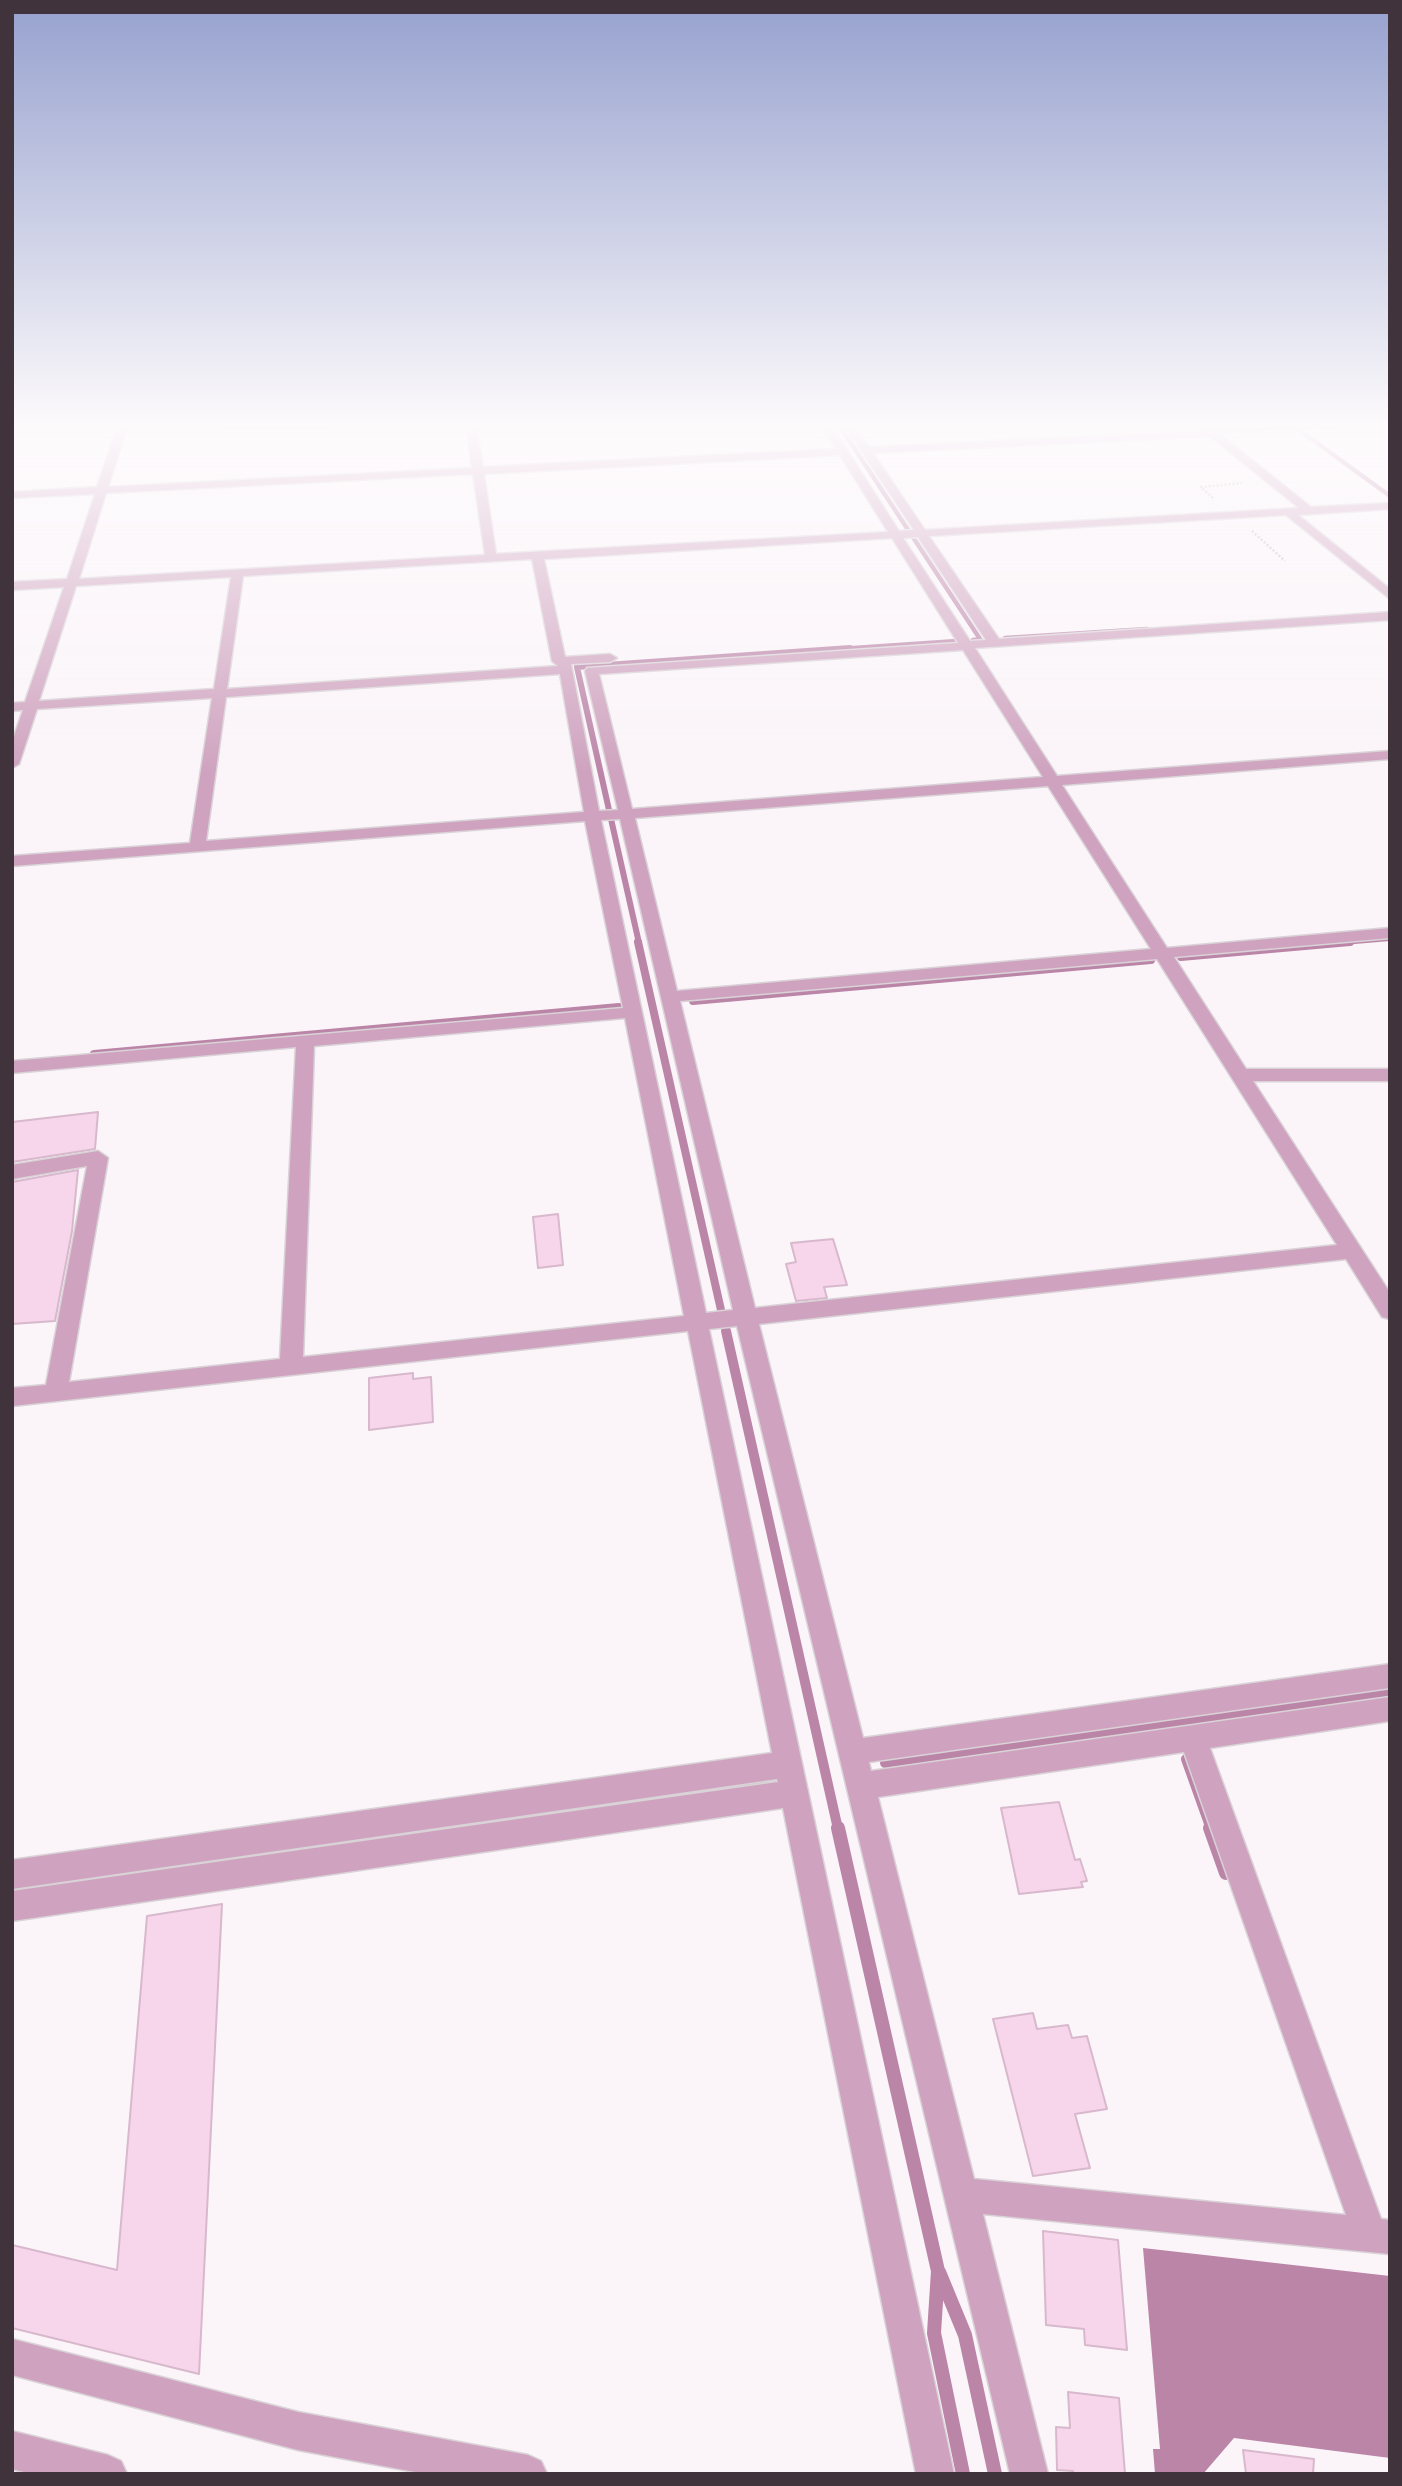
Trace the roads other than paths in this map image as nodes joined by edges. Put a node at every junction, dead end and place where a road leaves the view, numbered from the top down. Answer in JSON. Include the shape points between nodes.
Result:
{"nodes":[{"id":1,"x":86,"y":541,"type":"edge"},
{"id":2,"x":488,"y":541,"type":"edge"},
{"id":3,"x":778,"y":541,"type":"edge"},
{"id":4,"x":903,"y":541,"type":"edge"},
{"id":5,"x":924,"y":541,"type":"edge"},
{"id":6,"x":1324,"y":541,"type":"edge"},
{"id":7,"x":537,"y":555,"type":"junction"},
{"id":8,"x":491,"y":558,"type":"junction"},
{"id":9,"x":238,"y":572,"type":"junction"},
{"id":10,"x":72,"y":582,"type":"junction"},
{"id":11,"x":12,"y":586,"type":"edge"},
{"id":12,"x":1390,"y":595,"type":"edge"},
{"id":13,"x":1390,"y":609,"type":"edge"},
{"id":14,"x":1390,"y":617,"type":"edge"},
{"id":15,"x":992,"y":640,"type":"junction"},
{"id":16,"x":965,"y":642,"type":"junction"},
{"id":17,"x":564,"y":666,"type":"junction"},
{"id":18,"x":221,"y":690,"type":"junction"},
{"id":19,"x":12,"y":701,"type":"edge"},
{"id":20,"x":32,"y":703,"type":"junction"},
{"id":21,"x":12,"y":707,"type":"edge"},
{"id":22,"x":1390,"y":755,"type":"edge"},
{"id":23,"x":12,"y":764,"type":"edge"},
{"id":24,"x":1055,"y":782,"type":"junction"},
{"id":25,"x":626,"y":813,"type":"junction"},
{"id":26,"x":592,"y":816,"type":"junction"},
{"id":27,"x":197,"y":847,"type":"junction"},
{"id":28,"x":12,"y":861,"type":"edge"},
{"id":29,"x":1390,"y":933,"type":"edge"},
{"id":30,"x":1167,"y":958,"type":"junction"},
{"id":31,"x":671,"y":1003,"type":"junction"},
{"id":32,"x":632,"y":1006,"type":"junction"},
{"id":33,"x":304,"y":1041,"type":"junction"},
{"id":34,"x":12,"y":1055,"type":"edge"},
{"id":35,"x":12,"y":1067,"type":"edge"},
{"id":36,"x":1240,"y":1074,"type":"junction"},
{"id":37,"x":1390,"y":1075,"type":"edge"},
{"id":38,"x":12,"y":1172,"type":"edge"},
{"id":39,"x":1352,"y":1251,"type":"junction"},
{"id":40,"x":1390,"y":1311,"type":"edge"},
{"id":41,"x":746,"y":1317,"type":"junction"},
{"id":42,"x":698,"y":1322,"type":"junction"},
{"id":43,"x":291,"y":1367,"type":"junction"},
{"id":44,"x":56,"y":1392,"type":"junction"},
{"id":45,"x":12,"y":1397,"type":"edge"},
{"id":46,"x":1390,"y":1676,"type":"edge"},
{"id":47,"x":1390,"y":1709,"type":"edge"},
{"id":48,"x":1193,"y":1738,"type":"junction"},
{"id":49,"x":852,"y":1752,"type":"junction"},
{"id":50,"x":792,"y":1779,"type":"junction"},
{"id":51,"x":860,"y":1786,"type":"junction"},
{"id":52,"x":12,"y":1875,"type":"edge"},
{"id":53,"x":12,"y":1906,"type":"edge"},
{"id":54,"x":960,"y":2195,"type":"junction"},
{"id":55,"x":1380,"y":2236,"type":"edge"},
{"id":56,"x":12,"y":2357,"type":"edge"},
{"id":57,"x":12,"y":2450,"type":"edge"},
{"id":58,"x":107,"y":2474,"type":"edge"},
{"id":59,"x":528,"y":2474,"type":"edge"},
{"id":60,"x":935,"y":2474,"type":"edge"},
{"id":61,"x":1029,"y":2474,"type":"edge"}],
"edges":[{"from":1,"to":10,"type":"street"},
{"from":2,"to":8,"type":"street"},
{"from":3,"to":7,"type":"street"},
{"from":4,"to":16,"type":"street"},
{"from":5,"to":15,"type":"street"},
{"from":6,"to":12,"type":"street"},
{"from":7,"to":8,"type":"street"},
{"from":7,"to":17,"type":"street","via":[[559,662]]},
{"from":8,"to":9,"type":"street"},
{"from":9,"to":10,"type":"street"},
{"from":9,"to":18,"type":"street"},
{"from":10,"to":11,"type":"street"},
{"from":10,"to":20,"type":"street"},
{"from":13,"to":15,"type":"street"},
{"from":14,"to":15,"type":"street"},
{"from":15,"to":16,"type":"street"},
{"from":16,"to":17,"type":"street"},
{"from":16,"to":24,"type":"street"},
{"from":16,"to":25,"type":"street","via":[[592,671]]},
{"from":17,"to":18,"type":"street"},
{"from":17,"to":26,"type":"street"},
{"from":18,"to":20,"type":"street"},
{"from":18,"to":27,"type":"street"},
{"from":19,"to":20,"type":"street"},
{"from":20,"to":21,"type":"street"},
{"from":20,"to":23,"type":"street"},
{"from":22,"to":24,"type":"street"},
{"from":24,"to":25,"type":"street"},
{"from":24,"to":30,"type":"street"},
{"from":25,"to":26,"type":"street"},
{"from":25,"to":31,"type":"street"},
{"from":26,"to":27,"type":"street"},
{"from":26,"to":32,"type":"street"},
{"from":27,"to":28,"type":"street"},
{"from":29,"to":30,"type":"street"},
{"from":30,"to":31,"type":"street"},
{"from":30,"to":36,"type":"street"},
{"from":31,"to":41,"type":"street"},
{"from":32,"to":33,"type":"street"},
{"from":32,"to":34,"type":"street"},
{"from":32,"to":42,"type":"street"},
{"from":33,"to":35,"type":"street"},
{"from":33,"to":43,"type":"street"},
{"from":36,"to":37,"type":"street"},
{"from":36,"to":39,"type":"street"},
{"from":38,"to":44,"type":"street","via":[[98,1158]]},
{"from":39,"to":40,"type":"street"},
{"from":39,"to":41,"type":"street"},
{"from":41,"to":42,"type":"street"},
{"from":41,"to":49,"type":"street"},
{"from":42,"to":43,"type":"street"},
{"from":42,"to":50,"type":"street"},
{"from":43,"to":44,"type":"street"},
{"from":44,"to":45,"type":"street"},
{"from":46,"to":49,"type":"street"},
{"from":47,"to":48,"type":"street"},
{"from":48,"to":51,"type":"street"},
{"from":48,"to":55,"type":"street"},
{"from":49,"to":51,"type":"street"},
{"from":50,"to":52,"type":"street"},
{"from":50,"to":53,"type":"street"},
{"from":50,"to":60,"type":"street"},
{"from":51,"to":54,"type":"street"},
{"from":54,"to":55,"type":"street"},
{"from":54,"to":61,"type":"street"},
{"from":56,"to":59,"type":"street","via":[[298,2431]]},
{"from":57,"to":58,"type":"street"}]}
